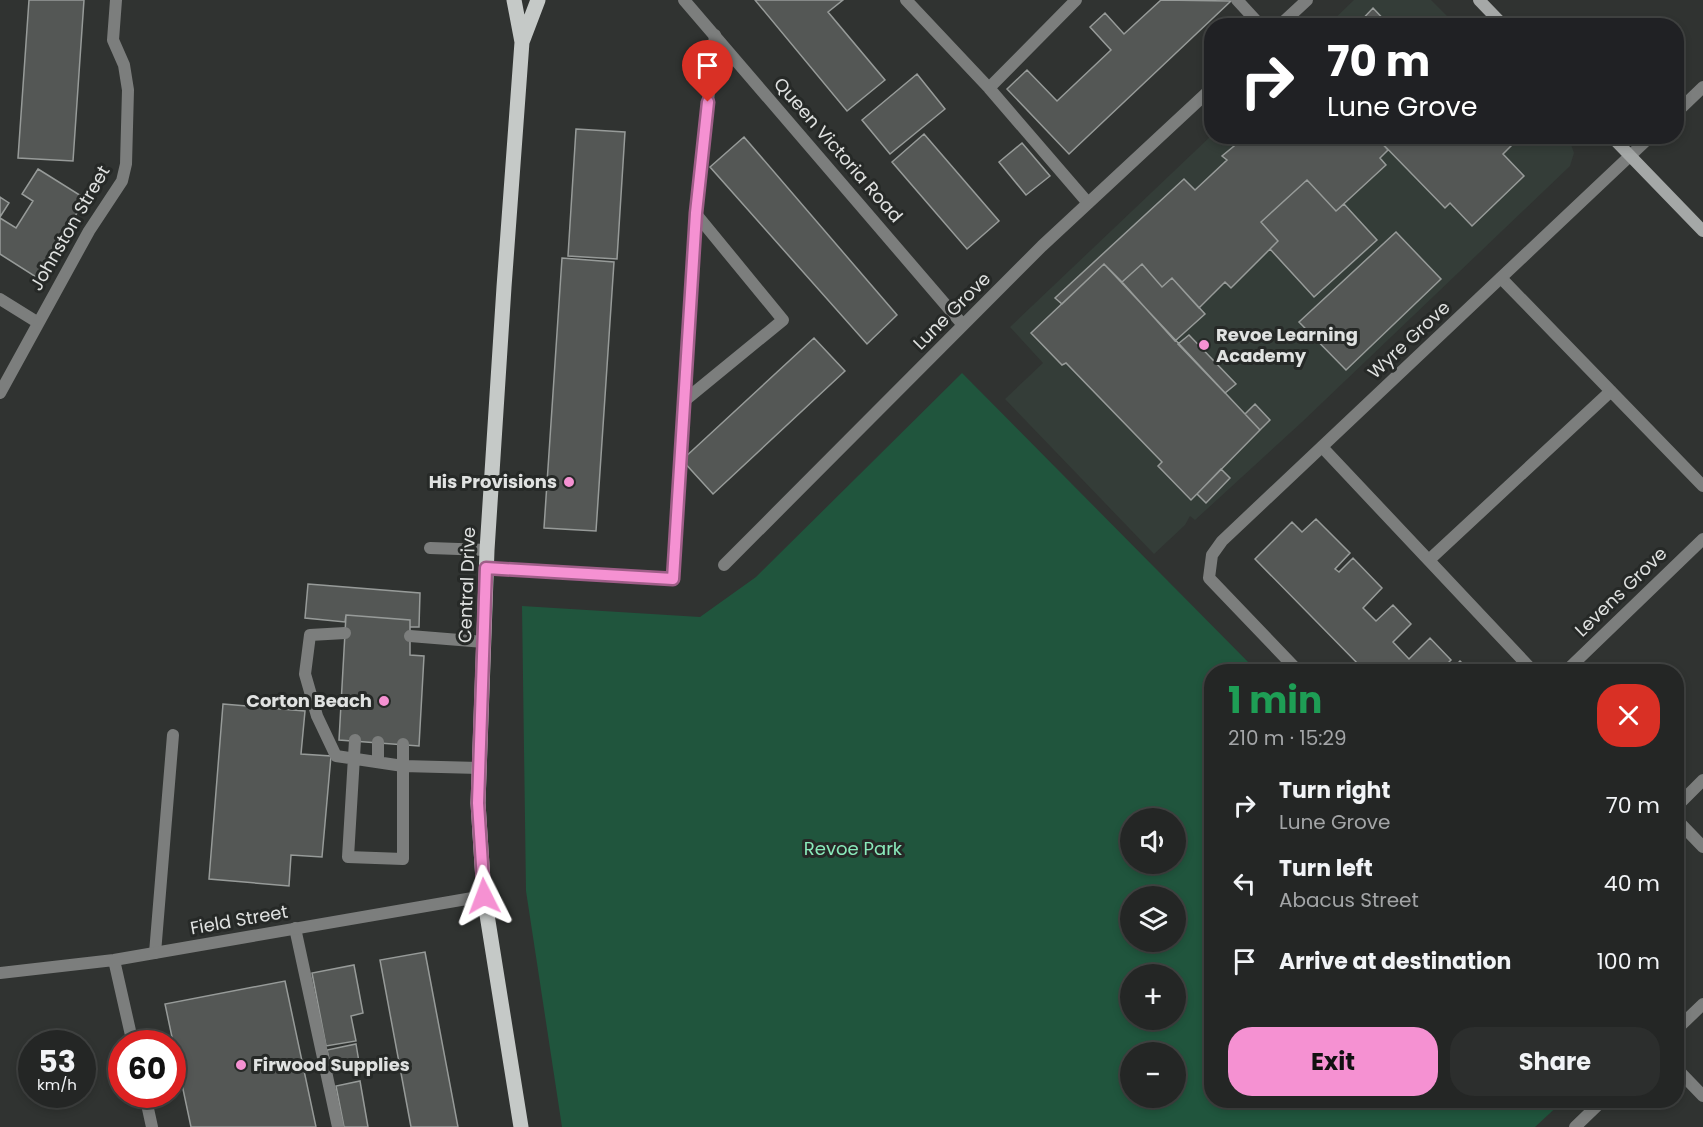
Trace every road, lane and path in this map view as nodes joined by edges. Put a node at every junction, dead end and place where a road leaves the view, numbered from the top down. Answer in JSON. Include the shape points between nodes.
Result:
{"nodes":[{"id":1,"x":116,"y":0,"type":"edge"},
{"id":2,"x":514,"y":0,"type":"edge"},
{"id":3,"x":538,"y":0,"type":"edge"},
{"id":4,"x":684,"y":0,"type":"edge"},
{"id":5,"x":906,"y":0,"type":"edge"},
{"id":6,"x":1076,"y":0,"type":"edge"},
{"id":7,"x":1238,"y":0,"type":"edge"},
{"id":8,"x":1307,"y":0,"type":"edge"},
{"id":9,"x":1479,"y":0,"type":"edge"},
{"id":10,"x":1254,"y":18,"type":"edge"},
{"id":11,"x":1288,"y":18,"type":"edge"},
{"id":12,"x":1496,"y":18,"type":"edge"},
{"id":13,"x":716,"y":35,"type":"junction"},
{"id":14,"x":522,"y":42,"type":"junction"},
{"id":15,"x":1703,"y":87,"type":"edge"},
{"id":16,"x":988,"y":88,"type":"junction"},
{"id":17,"x":1204,"y":95,"type":"edge"},
{"id":18,"x":1684,"y":105,"type":"edge"},
{"id":19,"x":1619,"y":144,"type":"edge"},
{"id":20,"x":1642,"y":144,"type":"edge"},
{"id":21,"x":1630,"y":156,"type":"junction"},
{"id":22,"x":1088,"y":203,"type":"junction"},
{"id":23,"x":696,"y":213,"type":"junction"},
{"id":24,"x":1703,"y":231,"type":"edge"},
{"id":25,"x":1501,"y":278,"type":"junction"},
{"id":26,"x":0,"y":299,"type":"edge"},
{"id":27,"x":37,"y":322,"type":"junction"},
{"id":28,"x":963,"y":325,"type":"junction"},
{"id":29,"x":1611,"y":391,"type":"junction"},
{"id":30,"x":0,"y":393,"type":"edge"},
{"id":31,"x":684,"y":401,"type":"junction"},
{"id":32,"x":1322,"y":447,"type":"junction"},
{"id":33,"x":1703,"y":486,"type":"edge"},
{"id":34,"x":1703,"y":539,"type":"edge"},
{"id":35,"x":430,"y":548,"type":"dead end"},
{"id":36,"x":487,"y":550,"type":"junction"},
{"id":37,"x":1429,"y":560,"type":"junction"},
{"id":38,"x":724,"y":565,"type":"dead end"},
{"id":39,"x":486,"y":568,"type":"junction"},
{"id":40,"x":345,"y":633,"type":"dead end"},
{"id":41,"x":410,"y":636,"type":"dead end"},
{"id":42,"x":484,"y":642,"type":"junction"},
{"id":43,"x":1291,"y":664,"type":"edge"},
{"id":44,"x":1526,"y":664,"type":"edge"},
{"id":45,"x":1573,"y":664,"type":"edge"},
{"id":46,"x":173,"y":735,"type":"dead end"},
{"id":47,"x":355,"y":740,"type":"dead end"},
{"id":48,"x":378,"y":742,"type":"dead end"},
{"id":49,"x":403,"y":744,"type":"dead end"},
{"id":50,"x":354,"y":758,"type":"junction"},
{"id":51,"x":378,"y":762,"type":"junction"},
{"id":52,"x":403,"y":766,"type":"junction"},
{"id":53,"x":479,"y":768,"type":"junction"},
{"id":54,"x":1703,"y":780,"type":"edge"},
{"id":55,"x":1684,"y":799,"type":"edge"},
{"id":56,"x":1684,"y":827,"type":"edge"},
{"id":57,"x":1703,"y":847,"type":"edge"},
{"id":58,"x":484,"y":896,"type":"junction"},
{"id":59,"x":295,"y":928,"type":"junction"},
{"id":60,"x":155,"y":953,"type":"junction"},
{"id":61,"x":114,"y":960,"type":"junction"},
{"id":62,"x":0,"y":973,"type":"edge"},
{"id":63,"x":1703,"y":1004,"type":"edge"},
{"id":64,"x":1684,"y":1022,"type":"edge"},
{"id":65,"x":130,"y":1030,"type":"edge"},
{"id":66,"x":1684,"y":1076,"type":"edge"},
{"id":67,"x":1703,"y":1096,"type":"edge"},
{"id":68,"x":148,"y":1108,"type":"edge"},
{"id":69,"x":1595,"y":1108,"type":"edge"},
{"id":70,"x":152,"y":1127,"type":"edge"},
{"id":71,"x":338,"y":1127,"type":"edge"},
{"id":72,"x":521,"y":1127,"type":"edge"},
{"id":73,"x":1575,"y":1127,"type":"edge"}],
"edges":[{"from":1,"to":27,"type":"street","name":"Johnston Street","via":[[113,40],[128,90],[124,172]]},
{"from":2,"to":14,"type":"main road","name":"Central Drive"},
{"from":3,"to":14,"type":"main road","name":"Central Drive"},
{"from":4,"to":13,"type":"street","name":"Queen Victoria Road"},
{"from":5,"to":16,"type":"street"},
{"from":6,"to":16,"type":"street"},
{"from":7,"to":10,"type":"street"},
{"from":8,"to":11,"type":"street"},
{"from":9,"to":12,"type":"main road"},
{"from":13,"to":23,"type":"street"},
{"from":13,"to":28,"type":"street","name":"Queen Victoria Road"},
{"from":14,"to":36,"type":"main road","name":"Central Drive"},
{"from":15,"to":18,"type":"street"},
{"from":16,"to":22,"type":"street"},
{"from":17,"to":22,"type":"street","name":"Lune Grove"},
{"from":19,"to":21,"type":"main road"},
{"from":20,"to":21,"type":"street","name":"Wyre Grove"},
{"from":21,"to":24,"type":"main road"},
{"from":21,"to":25,"type":"street","name":"Wyre Grove"},
{"from":22,"to":28,"type":"street","name":"Lune Grove"},
{"from":23,"to":31,"type":"street"},
{"from":23,"to":31,"type":"street","via":[[783,320]]},
{"from":25,"to":29,"type":"street"},
{"from":25,"to":32,"type":"street","name":"Wyre Grove"},
{"from":26,"to":27,"type":"street"},
{"from":27,"to":30,"type":"street","name":"Johnston Street"},
{"from":28,"to":38,"type":"street","name":"Lune Grove"},
{"from":29,"to":33,"type":"street"},
{"from":29,"to":37,"type":"street"},
{"from":31,"to":39,"type":"street","via":[[673,579]]},
{"from":32,"to":37,"type":"street"},
{"from":32,"to":43,"type":"street","name":"Wyre Grove","via":[[1222,540],[1212,555],[1209,578]]},
{"from":34,"to":45,"type":"street","name":"Levens Grove"},
{"from":35,"to":36,"type":"street"},
{"from":36,"to":39,"type":"main road","name":"Central Drive"},
{"from":37,"to":44,"type":"street"},
{"from":39,"to":42,"type":"main road","name":"Central Drive"},
{"from":40,"to":50,"type":"street","via":[[310,635],[305,674],[317,716],[336,756]]},
{"from":41,"to":42,"type":"street"},
{"from":42,"to":53,"type":"main road","name":"Central Drive"},
{"from":46,"to":60,"type":"street"},
{"from":47,"to":50,"type":"street"},
{"from":48,"to":51,"type":"street"},
{"from":49,"to":52,"type":"street"},
{"from":50,"to":51,"type":"street"},
{"from":50,"to":52,"type":"street","via":[[348,857],[403,859]]},
{"from":51,"to":52,"type":"street"},
{"from":52,"to":53,"type":"street"},
{"from":53,"to":58,"type":"main road","name":"Central Drive"},
{"from":54,"to":55,"type":"street"},
{"from":56,"to":57,"type":"street"},
{"from":58,"to":59,"type":"street","name":"Field Street"},
{"from":58,"to":72,"type":"main road","name":"Central Drive"},
{"from":59,"to":60,"type":"street","name":"Field Street"},
{"from":59,"to":71,"type":"street"},
{"from":60,"to":61,"type":"street","name":"Field Street"},
{"from":61,"to":62,"type":"street","name":"Field Street"},
{"from":61,"to":65,"type":"street"},
{"from":63,"to":64,"type":"street"},
{"from":66,"to":67,"type":"street"},
{"from":68,"to":70,"type":"street"},
{"from":69,"to":73,"type":"street"}]}
